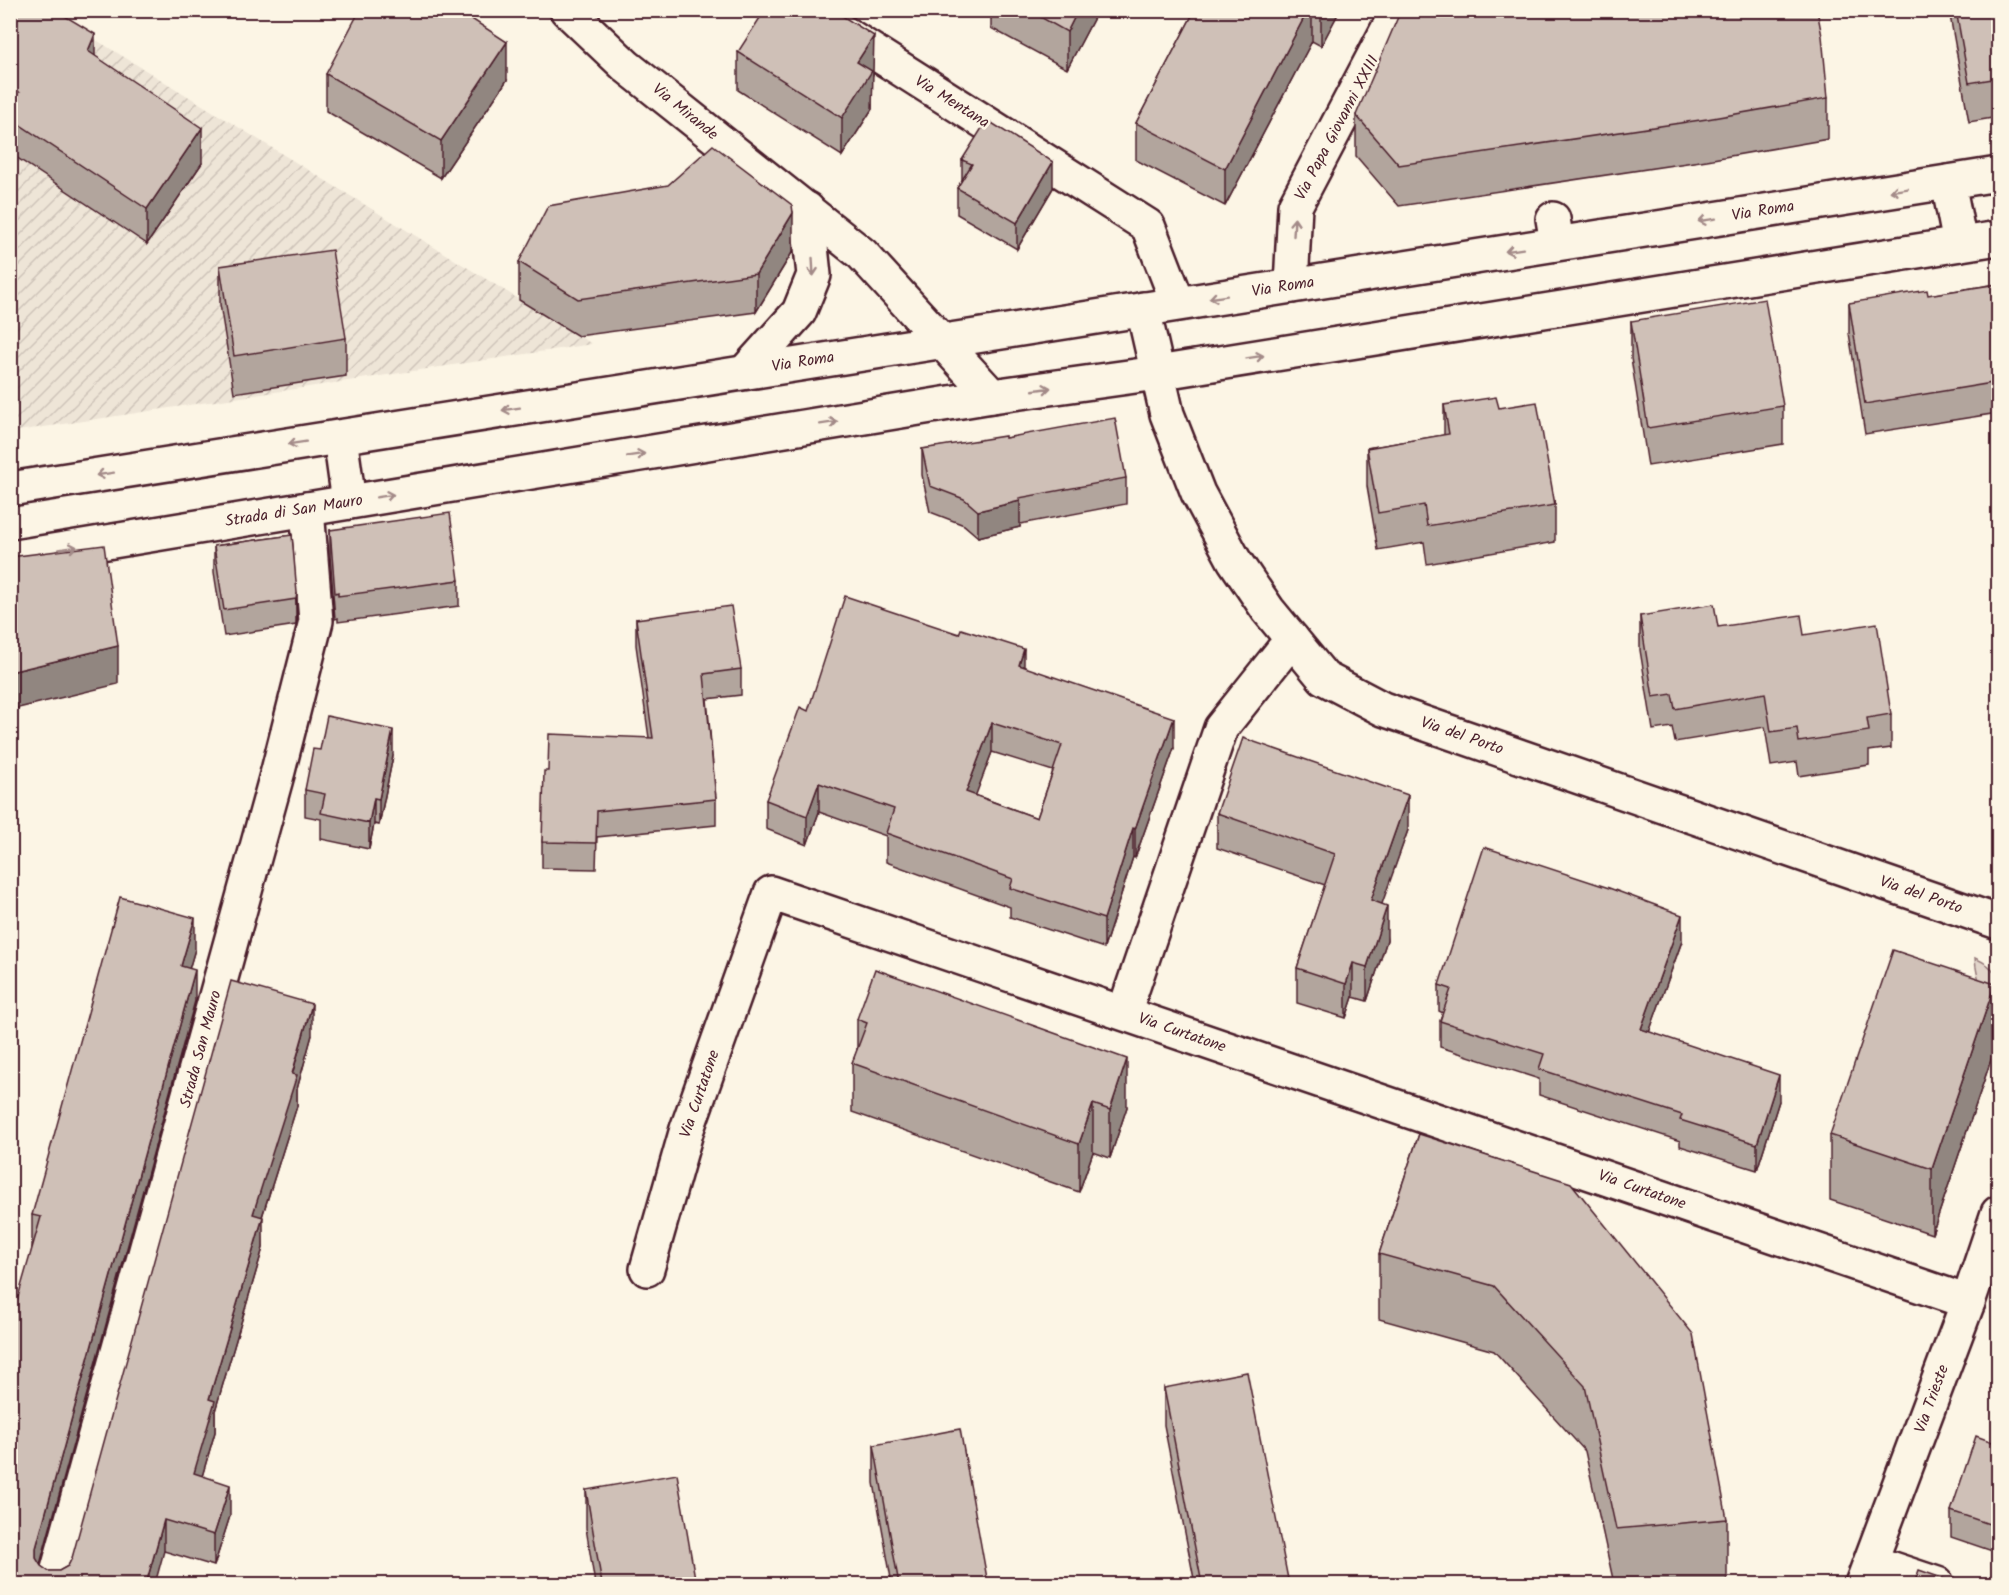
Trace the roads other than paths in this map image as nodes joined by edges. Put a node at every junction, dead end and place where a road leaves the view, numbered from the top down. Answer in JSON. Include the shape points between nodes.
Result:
{"nodes":[{"id":1,"x":567,"y":10,"type":"edge"},
{"id":2,"x":808,"y":10,"type":"edge"},
{"id":3,"x":1398,"y":10,"type":"edge"},
{"id":4,"x":1998,"y":174,"type":"edge"},
{"id":5,"x":1948,"y":182,"type":"junction"},
{"id":6,"x":807,"y":209,"type":"junction"},
{"id":7,"x":1998,"y":238,"type":"edge"},
{"id":8,"x":1960,"y":244,"type":"junction"},
{"id":9,"x":1291,"y":286,"type":"junction"},
{"id":10,"x":1178,"y":303,"type":"junction"},
{"id":11,"x":1143,"y":309,"type":"junction"},
{"id":12,"x":941,"y":340,"type":"junction"},
{"id":13,"x":745,"y":372,"type":"junction"},
{"id":14,"x":1157,"y":373,"type":"junction"},
{"id":15,"x":992,"y":396,"type":"junction"},
{"id":16,"x":340,"y":437,"type":"junction"},
{"id":17,"x":10,"y":489,"type":"edge"},
{"id":18,"x":349,"y":502,"type":"junction"},
{"id":19,"x":307,"y":509,"type":"junction"},
{"id":20,"x":10,"y":558,"type":"edge"},
{"id":21,"x":1292,"y":639,"type":"junction"},
{"id":22,"x":1998,"y":922,"type":"edge"},
{"id":23,"x":1124,"y":1013,"type":"junction"},
{"id":24,"x":1998,"y":1213,"type":"edge"},
{"id":25,"x":647,"y":1269,"type":"dead end"},
{"id":26,"x":1968,"y":1302,"type":"junction"},
{"id":27,"x":1867,"y":1573,"type":"edge"},
{"id":28,"x":54,"y":1584,"type":"edge"},
{"id":29,"x":1937,"y":1584,"type":"edge"}],
"edges":[{"from":1,"to":6,"type":"street","name":"Via Mirande","via":[[627,66]]},
{"from":2,"to":10,"type":"street","name":"Via Mentana","via":[[1148,226]]},
{"from":9,"to":3,"type":"street","name":"Via Papa Giovanni XXIII","one_way":true,"via":[[1295,206]]},
{"from":4,"to":5,"type":"street","name":"Via Roma"},
{"from":5,"to":8,"type":"street"},
{"from":5,"to":9,"type":"street","name":"Via Roma","one_way":true,"via":[[1555,231]]},
{"from":6,"to":12,"type":"street","name":"Via Mirande","via":[[862,254]]},
{"from":6,"to":13,"type":"street","one_way":true,"via":[[814,275],[799,312]]},
{"from":7,"to":8,"type":"street"},
{"from":14,"to":8,"type":"street","one_way":true},
{"from":9,"to":10,"type":"street","name":"Via Roma","one_way":true},
{"from":10,"to":11,"type":"street","name":"Via Roma"},
{"from":11,"to":12,"type":"street","name":"Via Roma"},
{"from":11,"to":14,"type":"street","name":"Via del Porto"},
{"from":12,"to":13,"type":"street","name":"Via Roma"},
{"from":12,"to":15,"type":"street","name":"Via Mirande"},
{"from":13,"to":16,"type":"street","name":"Via Roma","one_way":true},
{"from":15,"to":14,"type":"street","one_way":true},
{"from":14,"to":21,"type":"street","name":"Via del Porto","via":[[1167,414],[1198,493],[1234,560]]},
{"from":18,"to":15,"type":"street","name":"Strada di San Mauro","one_way":true},
{"from":16,"to":17,"type":"street","one_way":true},
{"from":16,"to":18,"type":"street"},
{"from":18,"to":19,"type":"street","name":"Strada di San Mauro"},
{"from":20,"to":19,"type":"street","name":"Strada di San Mauro","one_way":true},
{"from":19,"to":28,"type":"street","name":"Strada San Mauro","via":[[316,621]]},
{"from":21,"to":22,"type":"street","name":"Via del Porto","via":[[1324,678],[1383,709]]},
{"from":21,"to":23,"type":"street","via":[[1221,728]]},
{"from":23,"to":25,"type":"street","name":"Via Curtatone","via":[[771,893],[687,1129]]},
{"from":23,"to":26,"type":"street","name":"Via Curtatone"},
{"from":24,"to":26,"type":"street","name":"Via Trieste"},
{"from":26,"to":27,"type":"street","name":"Via Trieste"},
{"from":27,"to":29,"type":"street"}]}
